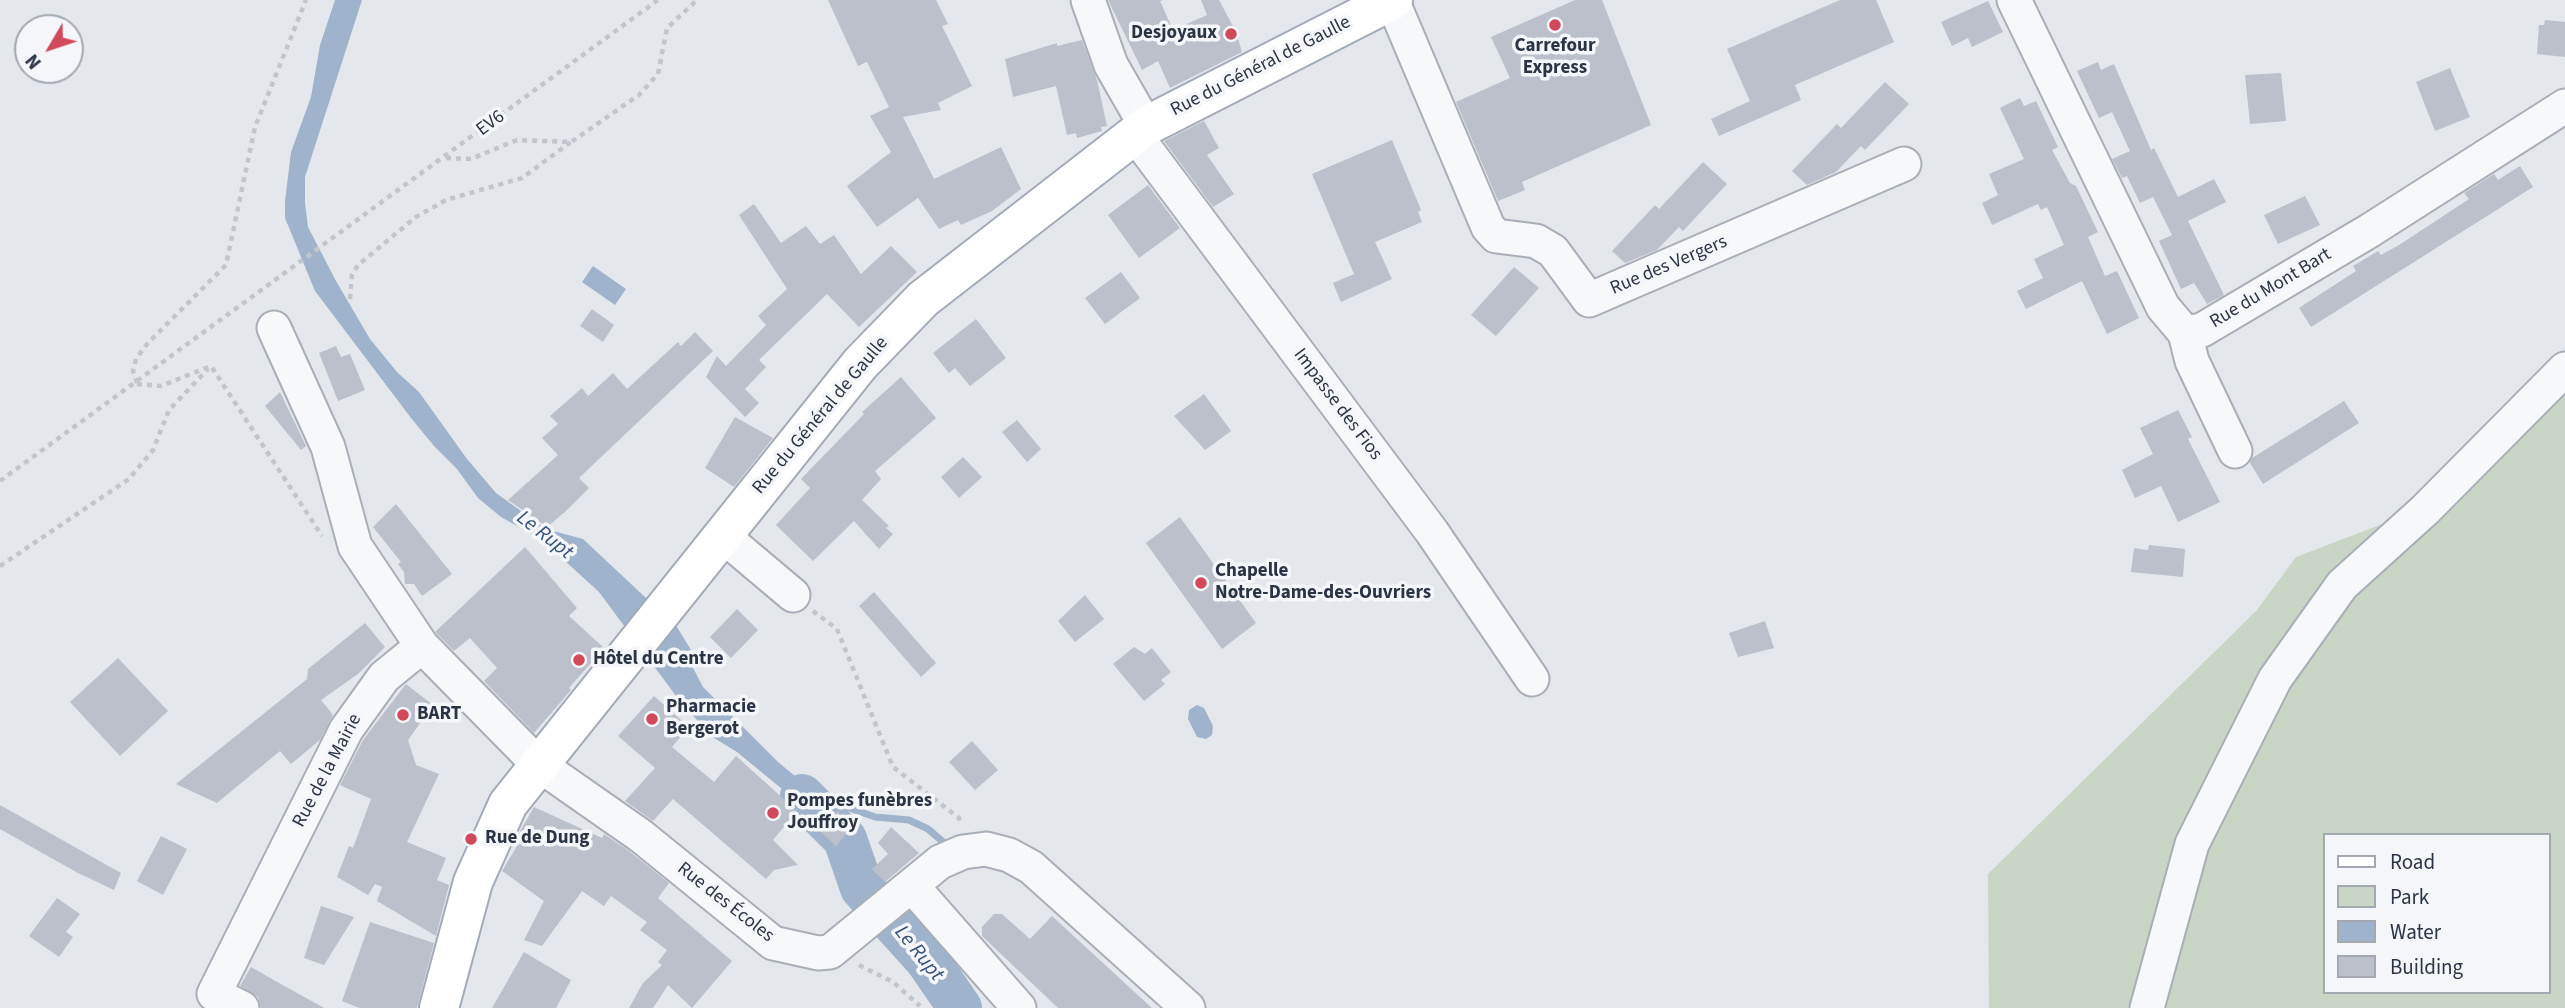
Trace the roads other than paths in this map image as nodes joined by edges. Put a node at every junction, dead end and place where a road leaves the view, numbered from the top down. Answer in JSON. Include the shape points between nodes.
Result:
{"nodes":[{"id":1,"x":1088,"y":0,"type":"edge"},
{"id":2,"x":1392,"y":0,"type":"edge"},
{"id":3,"x":2014,"y":0,"type":"edge"},
{"id":4,"x":2565,"y":106,"type":"edge"},
{"id":5,"x":1141,"y":131,"type":"junction"},
{"id":6,"x":1904,"y":164,"type":"dead end"},
{"id":7,"x":274,"y":328,"type":"dead end"},
{"id":8,"x":2185,"y":333,"type":"junction"},
{"id":9,"x":2565,"y":369,"type":"edge"},
{"id":10,"x":2235,"y":451,"type":"dead end"},
{"id":11,"x":723,"y":536,"type":"junction"},
{"id":12,"x":793,"y":595,"type":"road end"},
{"id":13,"x":422,"y":646,"type":"junction"},
{"id":14,"x":1532,"y":679,"type":"dead end"},
{"id":15,"x":538,"y":764,"type":"junction"},
{"id":16,"x":904,"y":892,"type":"junction"},
{"id":17,"x":242,"y":1008,"type":"edge"},
{"id":18,"x":439,"y":1008,"type":"edge"},
{"id":19,"x":1019,"y":1008,"type":"edge"},
{"id":20,"x":1188,"y":1008,"type":"edge"},
{"id":21,"x":2147,"y":1008,"type":"edge"}],
"edges":[{"from":1,"to":5,"type":"street","name":"Impasse des Fios"},
{"from":2,"to":5,"type":"main road","name":"Rue du Général de Gaulle"},
{"from":2,"to":6,"type":"street","name":"Rue des Vergers","via":[[1488,227],[1496,236],[1536,242],[1553,251],[1589,300]]},
{"from":3,"to":8,"type":"street","name":"Rue du Mont Bart","via":[[2163,306]]},
{"from":4,"to":8,"type":"street","name":"Rue du Mont Bart","via":[[2369,231],[2202,330]]},
{"from":5,"to":11,"type":"main road","name":"Rue du Général de Gaulle","via":[[923,299],[860,364]]},
{"from":5,"to":14,"type":"street","name":"Impasse des Fios","via":[[1432,532]]},
{"from":7,"to":13,"type":"street","via":[[328,447],[355,546]]},
{"from":8,"to":10,"type":"street","via":[[2192,361]]},
{"from":9,"to":21,"type":"street","via":[[2425,510],[2342,585],[2275,678],[2192,844]]},
{"from":11,"to":12,"type":"street"},
{"from":11,"to":15,"type":"main road","name":"Rue du Général de Gaulle"},
{"from":13,"to":15,"type":"street"},
{"from":13,"to":17,"type":"street","name":"Rue de la Mairie","via":[[384,677],[346,730],[214,994]]},
{"from":15,"to":16,"type":"street","name":"Rue des Écoles","via":[[641,836],[773,943],[818,953],[830,951]]},
{"from":15,"to":18,"type":"main road","name":"Rue du Général de Gaulle","via":[[508,804],[473,882]]},
{"from":16,"to":19,"type":"street"},
{"from":16,"to":20,"type":"street","via":[[940,862],[970,851],[986,849],[1009,855],[1031,867]]}]}
